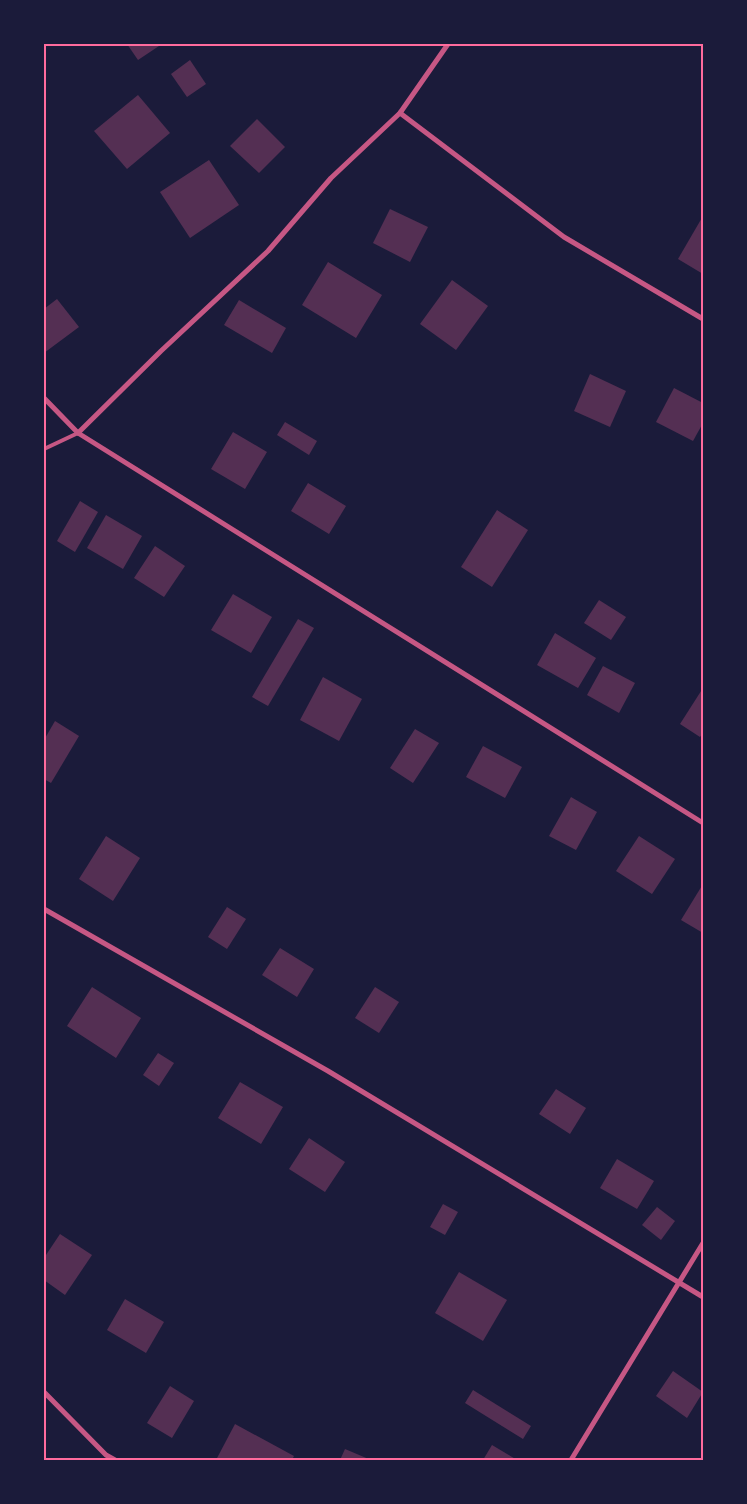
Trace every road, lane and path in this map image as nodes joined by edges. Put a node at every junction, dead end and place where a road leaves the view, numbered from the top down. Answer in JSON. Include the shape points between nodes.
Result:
{"nodes":[{"id":1,"x":448,"y":44,"type":"edge"},
{"id":2,"x":400,"y":113,"type":"junction"},
{"id":3,"x":703,"y":319,"type":"edge"},
{"id":4,"x":44,"y":398,"type":"edge"},
{"id":5,"x":78,"y":433,"type":"junction"},
{"id":6,"x":44,"y":449,"type":"edge"},
{"id":7,"x":703,"y":823,"type":"edge"},
{"id":8,"x":44,"y":908,"type":"edge"},
{"id":9,"x":703,"y":1243,"type":"edge"},
{"id":10,"x":680,"y":1282,"type":"junction"},
{"id":11,"x":703,"y":1297,"type":"edge"},
{"id":12,"x":44,"y":1392,"type":"edge"},
{"id":13,"x":115,"y":1460,"type":"edge"},
{"id":14,"x":571,"y":1460,"type":"edge"}],
"edges":[{"from":1,"to":2,"type":"street"},
{"from":2,"to":3,"type":"street","via":[[564,237]]},
{"from":2,"to":5,"type":"street","via":[[331,178],[268,251]]},
{"from":4,"to":5,"type":"street"},
{"from":5,"to":6,"type":"lane"},
{"from":5,"to":7,"type":"street"},
{"from":8,"to":10,"type":"street","via":[[328,1071]]},
{"from":9,"to":10,"type":"street"},
{"from":10,"to":11,"type":"street"},
{"from":10,"to":14,"type":"street"},
{"from":12,"to":13,"type":"street","via":[[106,1455]]}]}
